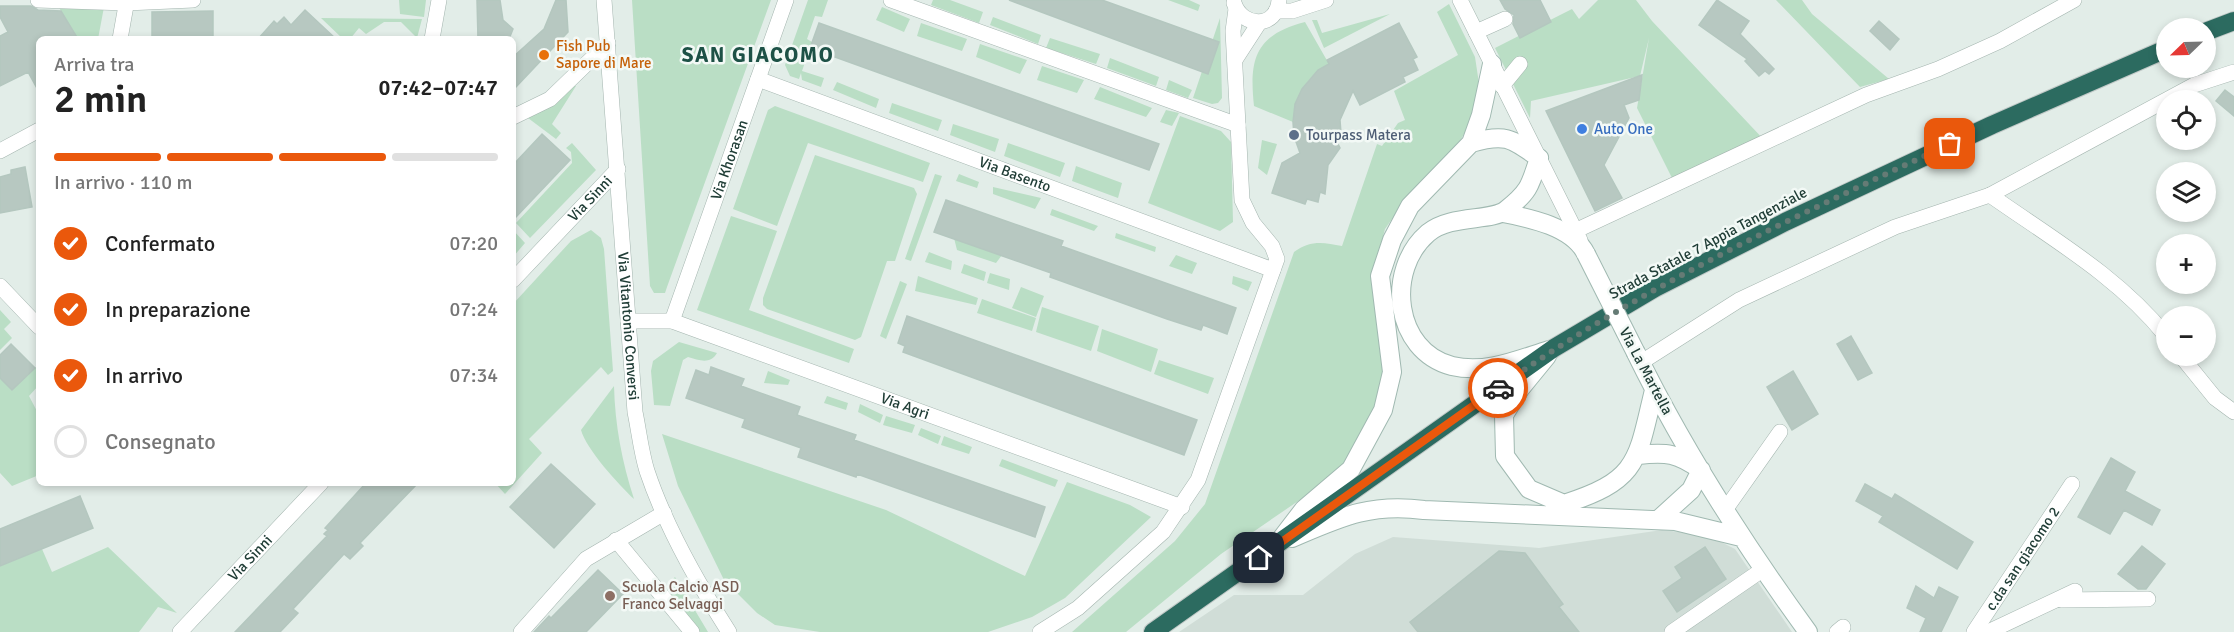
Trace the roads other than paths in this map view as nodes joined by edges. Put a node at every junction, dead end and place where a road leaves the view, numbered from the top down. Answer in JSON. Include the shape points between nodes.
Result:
{"nodes":[{"id":1,"x":38,"y":0,"type":"edge"},
{"id":2,"x":193,"y":0,"type":"edge"},
{"id":3,"x":439,"y":0,"type":"edge"},
{"id":4,"x":604,"y":0,"type":"edge"},
{"id":5,"x":786,"y":0,"type":"edge"},
{"id":6,"x":891,"y":0,"type":"edge"},
{"id":7,"x":1288,"y":0,"type":"edge"},
{"id":8,"x":1326,"y":0,"type":"edge"},
{"id":9,"x":1460,"y":0,"type":"edge"},
{"id":10,"x":2074,"y":0,"type":"edge"},
{"id":11,"x":126,"y":2,"type":"edge"},
{"id":12,"x":1233,"y":3,"type":"edge"},
{"id":13,"x":1278,"y":5,"type":"edge"},
{"id":14,"x":1307,"y":5,"type":"junction"},
{"id":15,"x":1505,"y":19,"type":"dead end"},
{"id":16,"x":2234,"y":21,"type":"edge"},
{"id":17,"x":1259,"y":23,"type":"junction"},
{"id":18,"x":2216,"y":28,"type":"edge"},
{"id":19,"x":1476,"y":32,"type":"junction"},
{"id":20,"x":120,"y":36,"type":"edge"},
{"id":21,"x":433,"y":36,"type":"edge"},
{"id":22,"x":608,"y":43,"type":"junction"},
{"id":23,"x":2156,"y":53,"type":"edge"},
{"id":24,"x":1235,"y":60,"type":"junction"},
{"id":25,"x":1491,"y":64,"type":"junction"},
{"id":26,"x":1520,"y":64,"type":"dead end"},
{"id":27,"x":2234,"y":72,"type":"edge"},
{"id":28,"x":758,"y":79,"type":"junction"},
{"id":29,"x":1502,"y":86,"type":"junction"},
{"id":30,"x":516,"y":116,"type":"edge"},
{"id":31,"x":1238,"y":125,"type":"junction"},
{"id":32,"x":36,"y":132,"type":"edge"},
{"id":33,"x":1471,"y":143,"type":"junction"},
{"id":34,"x":0,"y":151,"type":"edge"},
{"id":35,"x":1539,"y":158,"type":"junction"},
{"id":36,"x":618,"y":169,"type":"junction"},
{"id":37,"x":1990,"y":195,"type":"junction"},
{"id":38,"x":1503,"y":213,"type":"junction"},
{"id":39,"x":1581,"y":242,"type":"junction"},
{"id":40,"x":1273,"y":270,"type":"junction"},
{"id":41,"x":516,"y":277,"type":"edge"},
{"id":42,"x":0,"y":286,"type":"edge"},
{"id":43,"x":628,"y":321,"type":"junction"},
{"id":44,"x":672,"y":321,"type":"junction"},
{"id":45,"x":2156,"y":323,"type":"edge"},
{"id":46,"x":36,"y":324,"type":"edge"},
{"id":47,"x":1554,"y":348,"type":"junction"},
{"id":48,"x":1638,"y":358,"type":"junction"},
{"id":49,"x":2189,"y":366,"type":"edge"},
{"id":50,"x":1654,"y":390,"type":"junction"},
{"id":51,"x":2234,"y":412,"type":"edge"},
{"id":52,"x":1780,"y":432,"type":"dead end"},
{"id":53,"x":1638,"y":456,"type":"junction"},
{"id":54,"x":1701,"y":470,"type":"junction"},
{"id":55,"x":2072,"y":484,"type":"dead end"},
{"id":56,"x":318,"y":486,"type":"edge"},
{"id":57,"x":1182,"y":507,"type":"junction"},
{"id":58,"x":1725,"y":510,"type":"junction"},
{"id":59,"x":664,"y":513,"type":"junction"},
{"id":60,"x":1658,"y":520,"type":"junction"},
{"id":61,"x":1741,"y":537,"type":"junction"},
{"id":62,"x":616,"y":540,"type":"junction"},
{"id":63,"x":1276,"y":545,"type":"junction"},
{"id":64,"x":1762,"y":570,"type":"junction"},
{"id":65,"x":2075,"y":591,"type":"dead end"},
{"id":66,"x":2148,"y":599,"type":"dead end"},
{"id":67,"x":2055,"y":600,"type":"junction"},
{"id":68,"x":180,"y":632,"type":"edge"},
{"id":69,"x":521,"y":632,"type":"edge"},
{"id":70,"x":692,"y":632,"type":"edge"},
{"id":71,"x":729,"y":632,"type":"edge"},
{"id":72,"x":1040,"y":632,"type":"edge"},
{"id":73,"x":1153,"y":632,"type":"edge"},
{"id":74,"x":1672,"y":632,"type":"edge"},
{"id":75,"x":1808,"y":632,"type":"edge"},
{"id":76,"x":1974,"y":632,"type":"edge"},
{"id":77,"x":1988,"y":632,"type":"edge"}],
"edges":[{"from":1,"to":11,"type":"street"},
{"from":2,"to":11,"type":"street"},
{"from":3,"to":21,"type":"street"},
{"from":4,"to":22,"type":"street","name":"Via Vitantonio Conversi"},
{"from":5,"to":28,"type":"street","name":"Via Khorasan"},
{"from":6,"to":31,"type":"street"},
{"from":7,"to":14,"type":"street"},
{"from":8,"to":14,"type":"street"},
{"from":9,"to":19,"type":"street","name":"Via La Martella"},
{"from":10,"to":39,"type":"street","via":[[2000,41],[1948,64],[1779,129]]},
{"from":11,"to":20,"type":"street"},
{"from":12,"to":17,"type":"street","via":[[1245,20]]},
{"from":12,"to":24,"type":"street"},
{"from":13,"to":14,"type":"street","via":[[1292,11]]},
{"from":13,"to":17,"type":"street"},
{"from":15,"to":19,"type":"street"},
{"from":16,"to":18,"type":"highway"},
{"from":17,"to":24,"type":"street"},
{"from":19,"to":25,"type":"street","name":"Via La Martella"},
{"from":22,"to":30,"type":"street","via":[[550,99]]},
{"from":22,"to":36,"type":"street","name":"Via Vitantonio Conversi"},
{"from":23,"to":47,"type":"highway","name":"Strada Statale 7 Appia Tangenziale","via":[[1785,222],[1655,288]]},
{"from":24,"to":31,"type":"street"},
{"from":25,"to":29,"type":"street","name":"Via La Martella"},
{"from":25,"to":33,"type":"street"},
{"from":26,"to":29,"type":"street"},
{"from":27,"to":37,"type":"street","via":[[2194,85]]},
{"from":28,"to":40,"type":"street","name":"Via Basento"},
{"from":28,"to":44,"type":"street","name":"Via Khorasan"},
{"from":29,"to":35,"type":"street","name":"Via La Martella"},
{"from":31,"to":40,"type":"street","via":[[1242,200],[1253,224],[1272,246],[1277,259]]},
{"from":32,"to":34,"type":"street"},
{"from":33,"to":35,"type":"street","via":[[1495,136],[1517,142]]},
{"from":33,"to":63,"type":"street","via":[[1410,206],[1392,240],[1380,276],[1392,372],[1383,410],[1351,469],[1304,508]]},
{"from":35,"to":38,"type":"street","via":[[1529,189]]},
{"from":35,"to":39,"type":"street","name":"Via La Martella"},
{"from":36,"to":41,"type":"street","name":"Via Sinni"},
{"from":36,"to":43,"type":"street","name":"Via Vitantonio Conversi"},
{"from":37,"to":45,"type":"street","via":[[2108,277]]},
{"from":37,"to":48,"type":"street","via":[[1895,227],[1739,300]]},
{"from":38,"to":39,"type":"street","via":[[1533,219]]},
{"from":38,"to":47,"type":"street","via":[[1452,220],[1429,233],[1408,257],[1400,279],[1401,302],[1410,330],[1423,351],[1445,364],[1470,370],[1498,366]]},
{"from":39,"to":48,"type":"street","name":"Via La Martella","bridge":true},
{"from":40,"to":57,"type":"street","via":[[1198,480]]},
{"from":42,"to":46,"type":"street"},
{"from":43,"to":44,"type":"street","name":"Via Agri"},
{"from":43,"to":59,"type":"street","name":"Via Vitantonio Conversi","via":[[635,412],[647,470]]},
{"from":44,"to":57,"type":"street","name":"Via Agri"},
{"from":47,"to":53,"type":"street","via":[[1520,388],[1504,415],[1505,456],[1529,489],[1564,504],[1598,493],[1622,476]]},
{"from":47,"to":63,"type":"highway","name":"Strada Statale 7 Appia Tangenziale"},
{"from":48,"to":50,"type":"street","name":"Via La Martella"},
{"from":49,"to":51,"type":"street","via":[[2215,398]]},
{"from":50,"to":53,"type":"street"},
{"from":50,"to":54,"type":"street","name":"Via La Martella"},
{"from":52,"to":58,"type":"street"},
{"from":53,"to":54,"type":"street","via":[[1661,452],[1682,456]]},
{"from":54,"to":58,"type":"street","name":"Via La Martella"},
{"from":54,"to":60,"type":"street","via":[[1691,490]]},
{"from":55,"to":76,"type":"street","name":"c.da san giacomo 2"},
{"from":56,"to":68,"type":"street","name":"Via Sinni"},
{"from":57,"to":72,"type":"street","via":[[1163,532],[1078,608]]},
{"from":58,"to":61,"type":"street","name":"Via La Martella"},
{"from":59,"to":62,"type":"street"},
{"from":59,"to":71,"type":"street","name":"Via Vitantonio Conversi"},
{"from":60,"to":61,"type":"street","via":[[1708,527]]},
{"from":60,"to":63,"type":"street","via":[[1394,506],[1348,514]]},
{"from":61,"to":64,"type":"street","name":"Via La Martella"},
{"from":62,"to":69,"type":"street","via":[[586,559]]},
{"from":62,"to":70,"type":"street"},
{"from":63,"to":73,"type":"highway","name":"Strada Statale 7 Appia Tangenziale"},
{"from":64,"to":74,"type":"street"},
{"from":64,"to":75,"type":"street","name":"Via La Martella"},
{"from":65,"to":67,"type":"street","name":"c.da san giacomo 2"},
{"from":66,"to":67,"type":"street","name":"c.da san giacomo 2"},
{"from":67,"to":77,"type":"street","name":"c.da san giacomo 2"}]}
